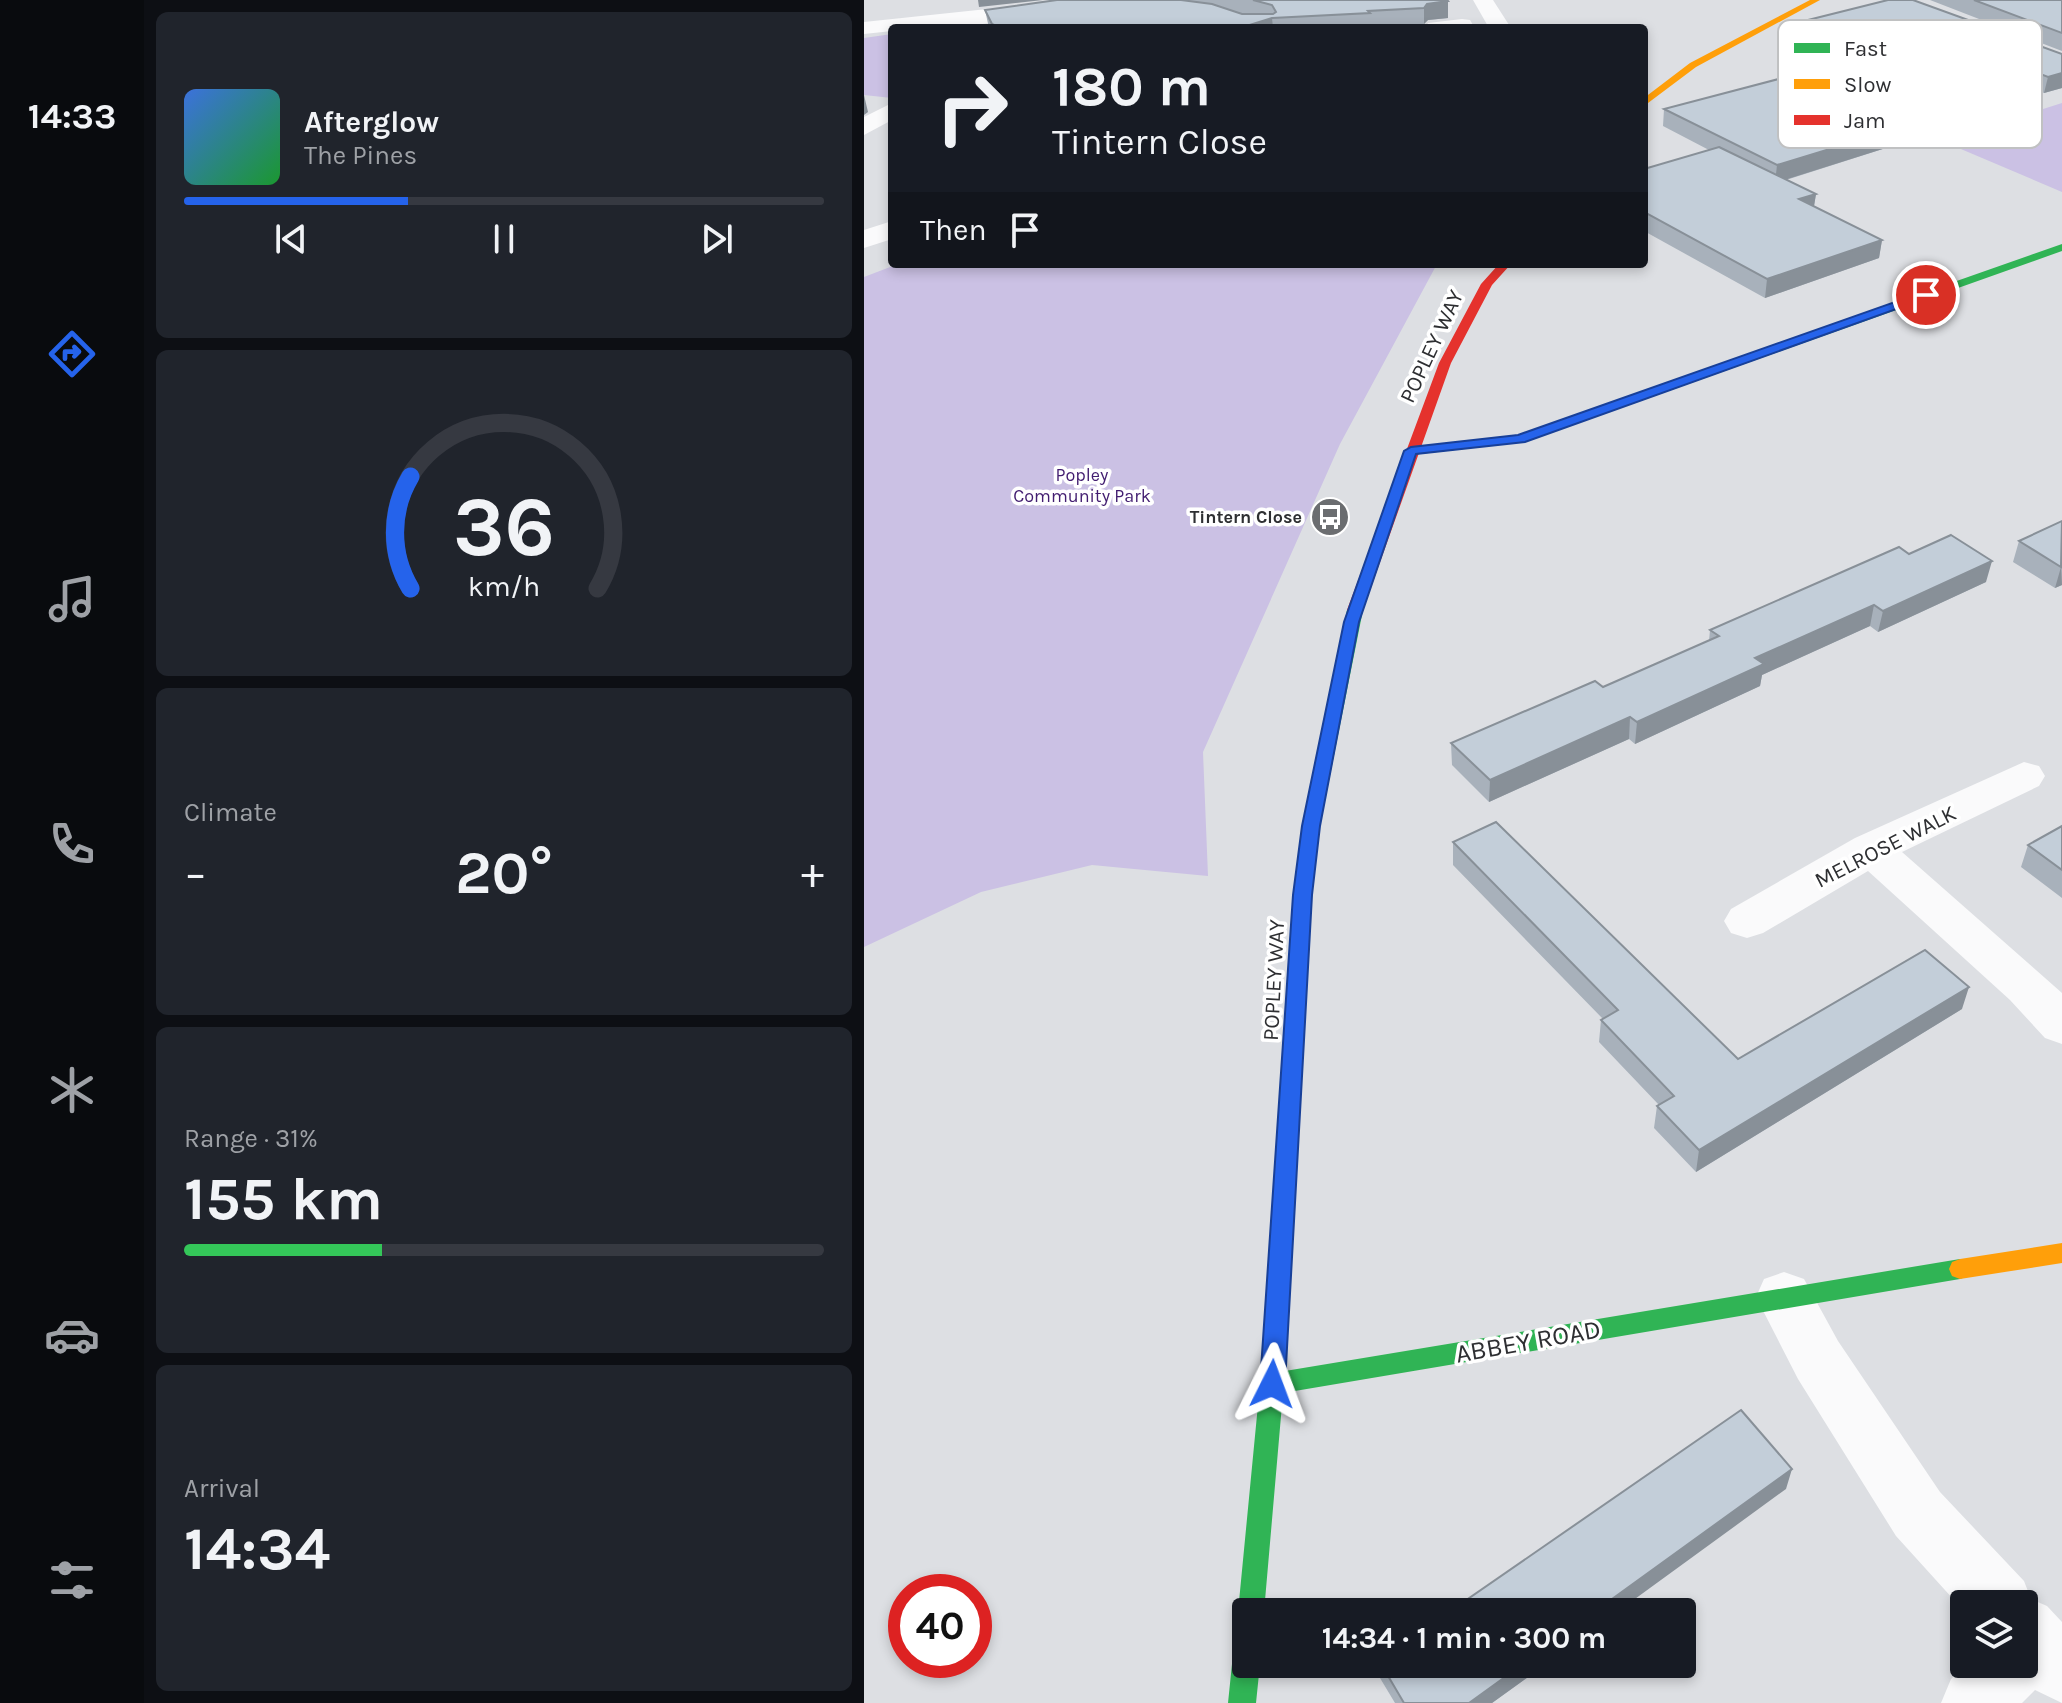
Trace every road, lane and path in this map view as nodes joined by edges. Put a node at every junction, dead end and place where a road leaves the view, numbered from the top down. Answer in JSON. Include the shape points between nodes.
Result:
{"nodes":[{"id":1,"x":1103,"y":0,"type":"edge"},
{"id":2,"x":1483,"y":0,"type":"edge"},
{"id":3,"x":1815,"y":0,"type":"edge"},
{"id":4,"x":976,"y":8,"type":"edge"},
{"id":5,"x":1498,"y":24,"type":"edge"},
{"id":6,"x":864,"y":28,"type":"edge"},
{"id":7,"x":1657,"y":69,"type":"dead end"},
{"id":8,"x":1648,"y":100,"type":"edge"},
{"id":9,"x":864,"y":105,"type":"edge"},
{"id":10,"x":888,"y":108,"type":"edge"},
{"id":11,"x":888,"y":112,"type":"edge"},
{"id":12,"x":864,"y":128,"type":"edge"},
{"id":13,"x":888,"y":231,"type":"edge"},
{"id":14,"x":864,"y":240,"type":"edge"},
{"id":15,"x":2062,"y":247,"type":"edge"},
{"id":16,"x":1489,"y":268,"type":"edge"},
{"id":17,"x":1501,"y":268,"type":"edge"},
{"id":18,"x":1487,"y":284,"type":"junction"},
{"id":19,"x":1411,"y":451,"type":"junction"},
{"id":20,"x":2024,"y":776,"type":"dead end"},
{"id":21,"x":1871,"y":849,"type":"junction"},
{"id":22,"x":1747,"y":921,"type":"dead end"},
{"id":23,"x":2062,"y":1025,"type":"edge"},
{"id":24,"x":2062,"y":1253,"type":"edge"},
{"id":25,"x":1784,"y":1297,"type":"junction"},
{"id":26,"x":1272,"y":1384,"type":"junction"},
{"id":27,"x":1982,"y":1590,"type":"edge"},
{"id":28,"x":1252,"y":1598,"type":"edge"},
{"id":29,"x":1245,"y":1678,"type":"edge"},
{"id":30,"x":1997,"y":1678,"type":"edge"},
{"id":31,"x":1242,"y":1703,"type":"edge"},
{"id":32,"x":1975,"y":1703,"type":"edge"}],
"edges":[{"from":1,"to":4,"type":"street"},
{"from":2,"to":5,"type":"street"},
{"from":3,"to":7,"type":"street"},
{"from":3,"to":8,"type":"street","via":[[1693,65]]},
{"from":4,"to":6,"type":"street"},
{"from":9,"to":10,"type":"street"},
{"from":11,"to":12,"type":"street"},
{"from":13,"to":14,"type":"street"},
{"from":15,"to":19,"type":"street","via":[[1520,439]]},
{"from":16,"to":18,"type":"street","name":"POPLEY WAY"},
{"from":17,"to":18,"type":"street","name":"POPLEY WAY"},
{"from":18,"to":19,"type":"street","name":"POPLEY WAY","via":[[1445,363]]},
{"from":19,"to":26,"type":"street","name":"POPLEY WAY","via":[[1351,622],[1311,826],[1302,895]]},
{"from":20,"to":21,"type":"street","name":"MELROSE WALK"},
{"from":21,"to":22,"type":"street","name":"MELROSE WALK"},
{"from":21,"to":23,"type":"street","via":[[2027,987]]},
{"from":24,"to":25,"type":"street","name":"ABBEY ROAD"},
{"from":25,"to":26,"type":"street","name":"ABBEY ROAD"},
{"from":25,"to":27,"type":"street","via":[[1818,1360],[1918,1514]]},
{"from":26,"to":28,"type":"street","name":"POPLEY WAY"},
{"from":29,"to":31,"type":"street"},
{"from":30,"to":32,"type":"street"}]}
